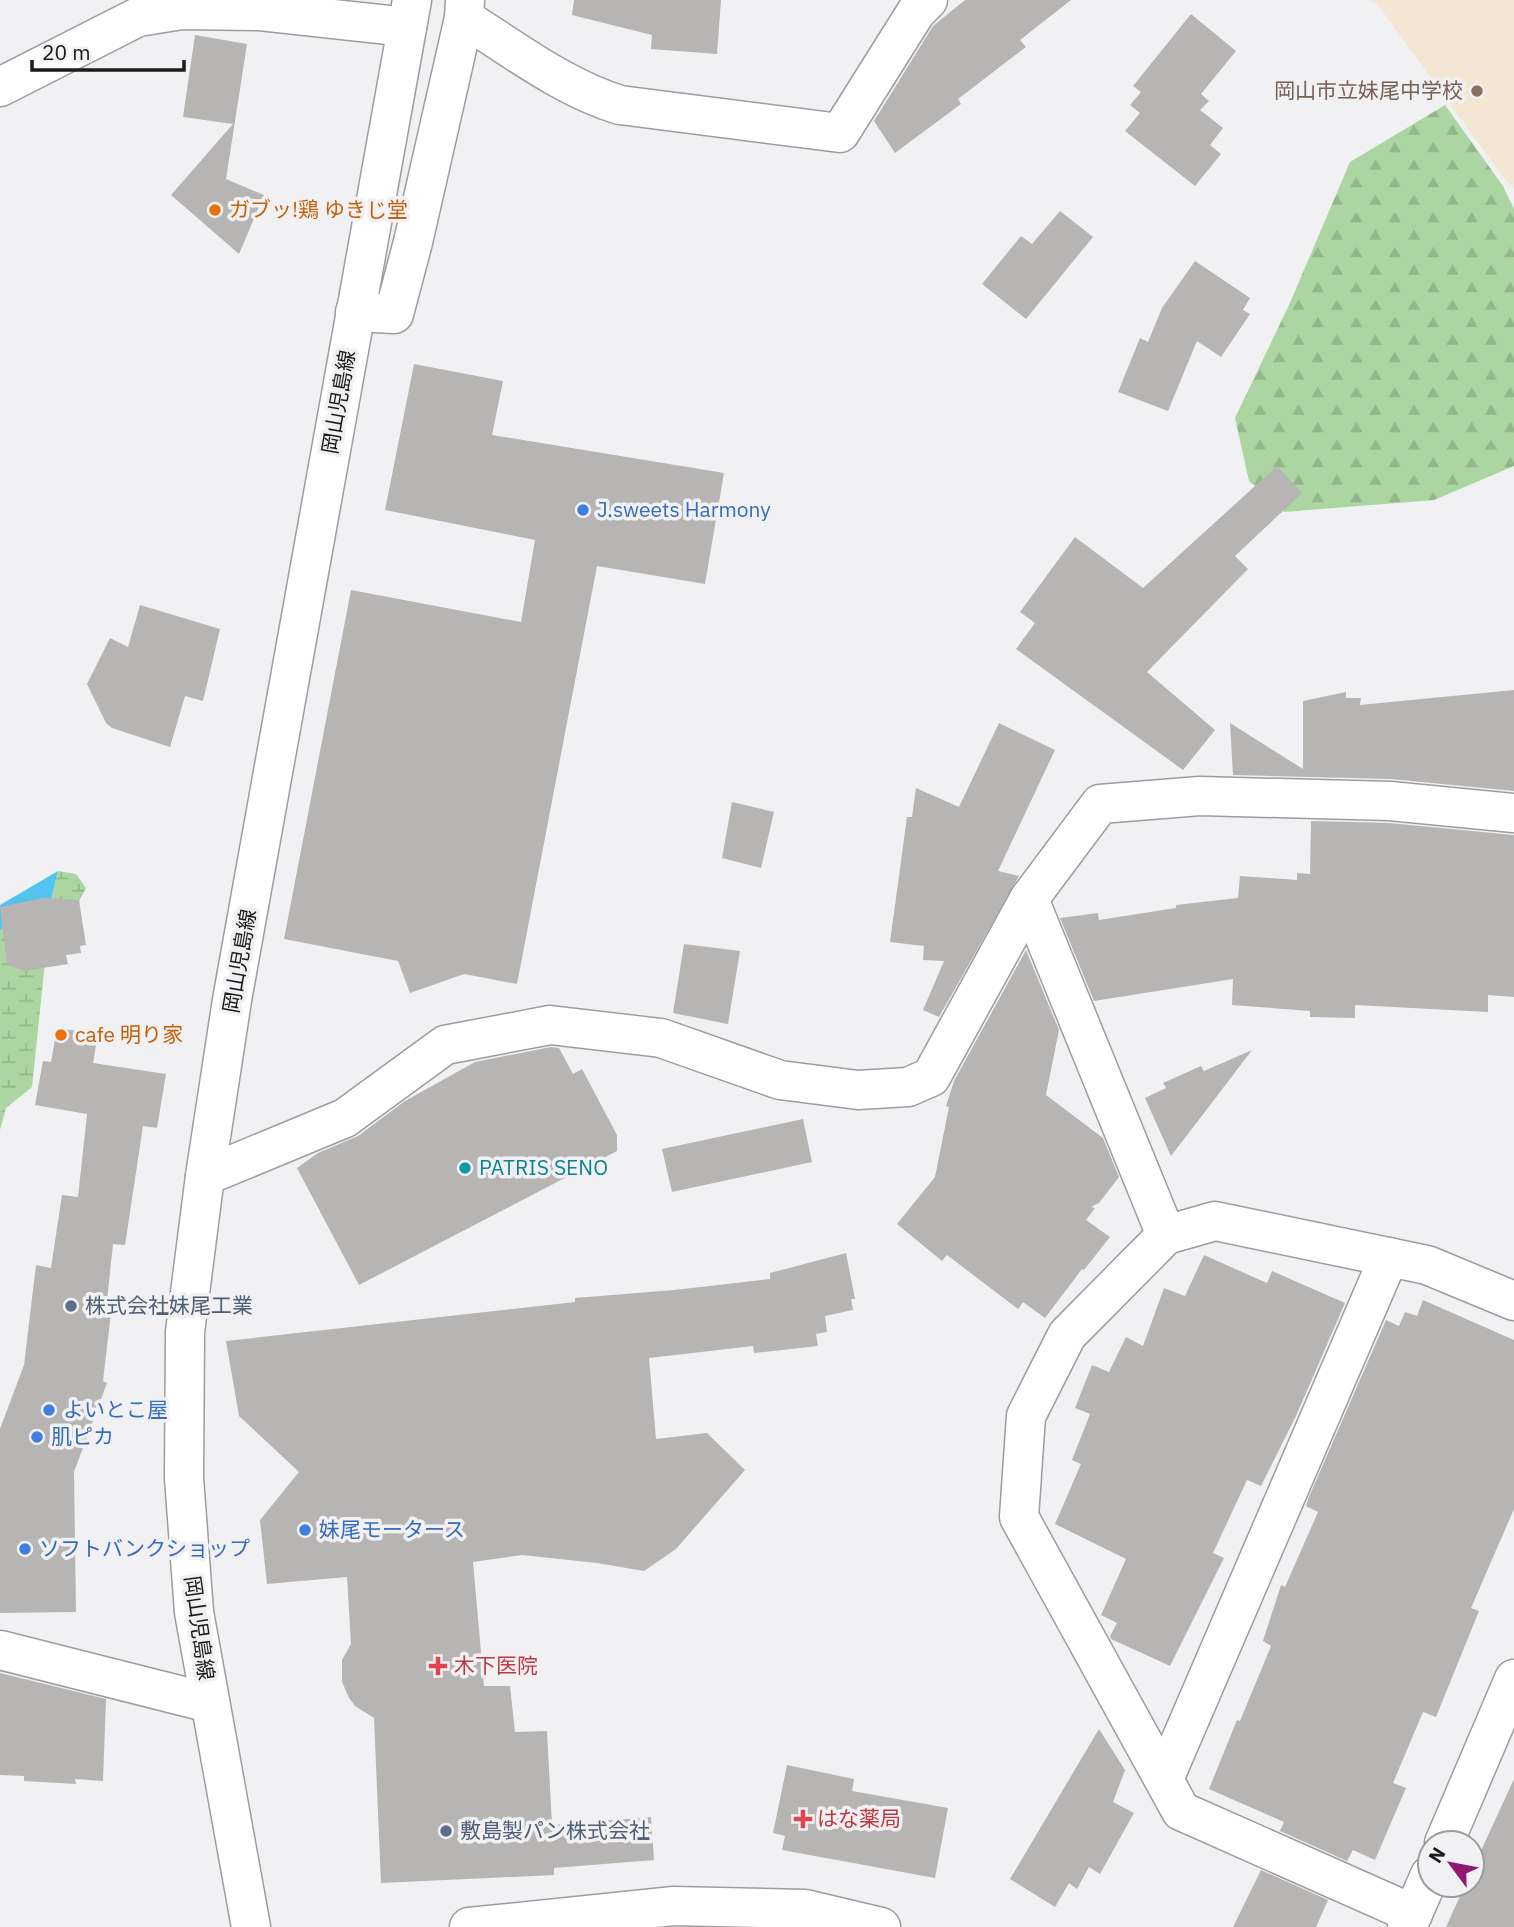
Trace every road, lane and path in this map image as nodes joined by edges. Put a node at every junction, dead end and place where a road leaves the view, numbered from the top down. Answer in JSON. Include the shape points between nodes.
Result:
{"nodes":[{"id":1,"x":928,"y":0,"type":"edge"},
{"id":2,"x":464,"y":9,"type":"edge"},
{"id":3,"x":409,"y":13,"type":"edge"},
{"id":4,"x":0,"y":87,"type":"edge"},
{"id":5,"x":355,"y":312,"type":"junction"},
{"id":6,"x":1514,"y":813,"type":"edge"},
{"id":7,"x":1029,"y":899,"type":"junction"},
{"id":8,"x":205,"y":1176,"type":"junction"},
{"id":9,"x":1166,"y":1235,"type":"junction"},
{"id":10,"x":1389,"y":1257,"type":"junction"},
{"id":11,"x":1514,"y":1301,"type":"edge"},
{"id":12,"x":0,"y":1650,"type":"edge"},
{"id":13,"x":1514,"y":1679,"type":"edge"},
{"id":14,"x":210,"y":1703,"type":"junction"},
{"id":15,"x":1164,"y":1779,"type":"junction"},
{"id":16,"x":1450,"y":1829,"type":"edge"},
{"id":17,"x":1419,"y":1899,"type":"edge"},
{"id":18,"x":1410,"y":1920,"type":"edge"},
{"id":19,"x":251,"y":1927,"type":"edge"},
{"id":20,"x":469,"y":1927,"type":"edge"},
{"id":21,"x":881,"y":1927,"type":"edge"}],
"edges":[{"from":1,"to":2,"type":"street","via":[[840,133],[605,100],[545,69]]},
{"from":2,"to":5,"type":"street","via":[[394,314]]},
{"from":3,"to":4,"type":"street","via":[[182,10],[138,17]]},
{"from":3,"to":5,"type":"street","name":"岡山児島線"},
{"from":5,"to":8,"type":"street","name":"岡山児島線","via":[[232,1000]]},
{"from":6,"to":7,"type":"street","via":[[1390,801],[1200,796],[1100,804]]},
{"from":7,"to":8,"type":"street","via":[[931,1077],[908,1087],[858,1090],[780,1080],[662,1038],[550,1026],[445,1045],[345,1118]]},
{"from":7,"to":9,"type":"street"},
{"from":8,"to":14,"type":"street","name":"岡山児島線","via":[[186,1332],[184,1478],[194,1612]]},
{"from":9,"to":10,"type":"street","via":[[1215,1221]]},
{"from":9,"to":15,"type":"street","via":[[1067,1335],[1026,1416],[1019,1517]]},
{"from":10,"to":11,"type":"street","via":[[1427,1265]]},
{"from":10,"to":15,"type":"street"},
{"from":12,"to":14,"type":"street"},
{"from":13,"to":16,"type":"street"},
{"from":14,"to":19,"type":"street","name":"岡山児島線"},
{"from":15,"to":18,"type":"street","via":[[1181,1811]]},
{"from":17,"to":18,"type":"street"},
{"from":20,"to":21,"type":"street","via":[[674,1906],[805,1909]]}]}
